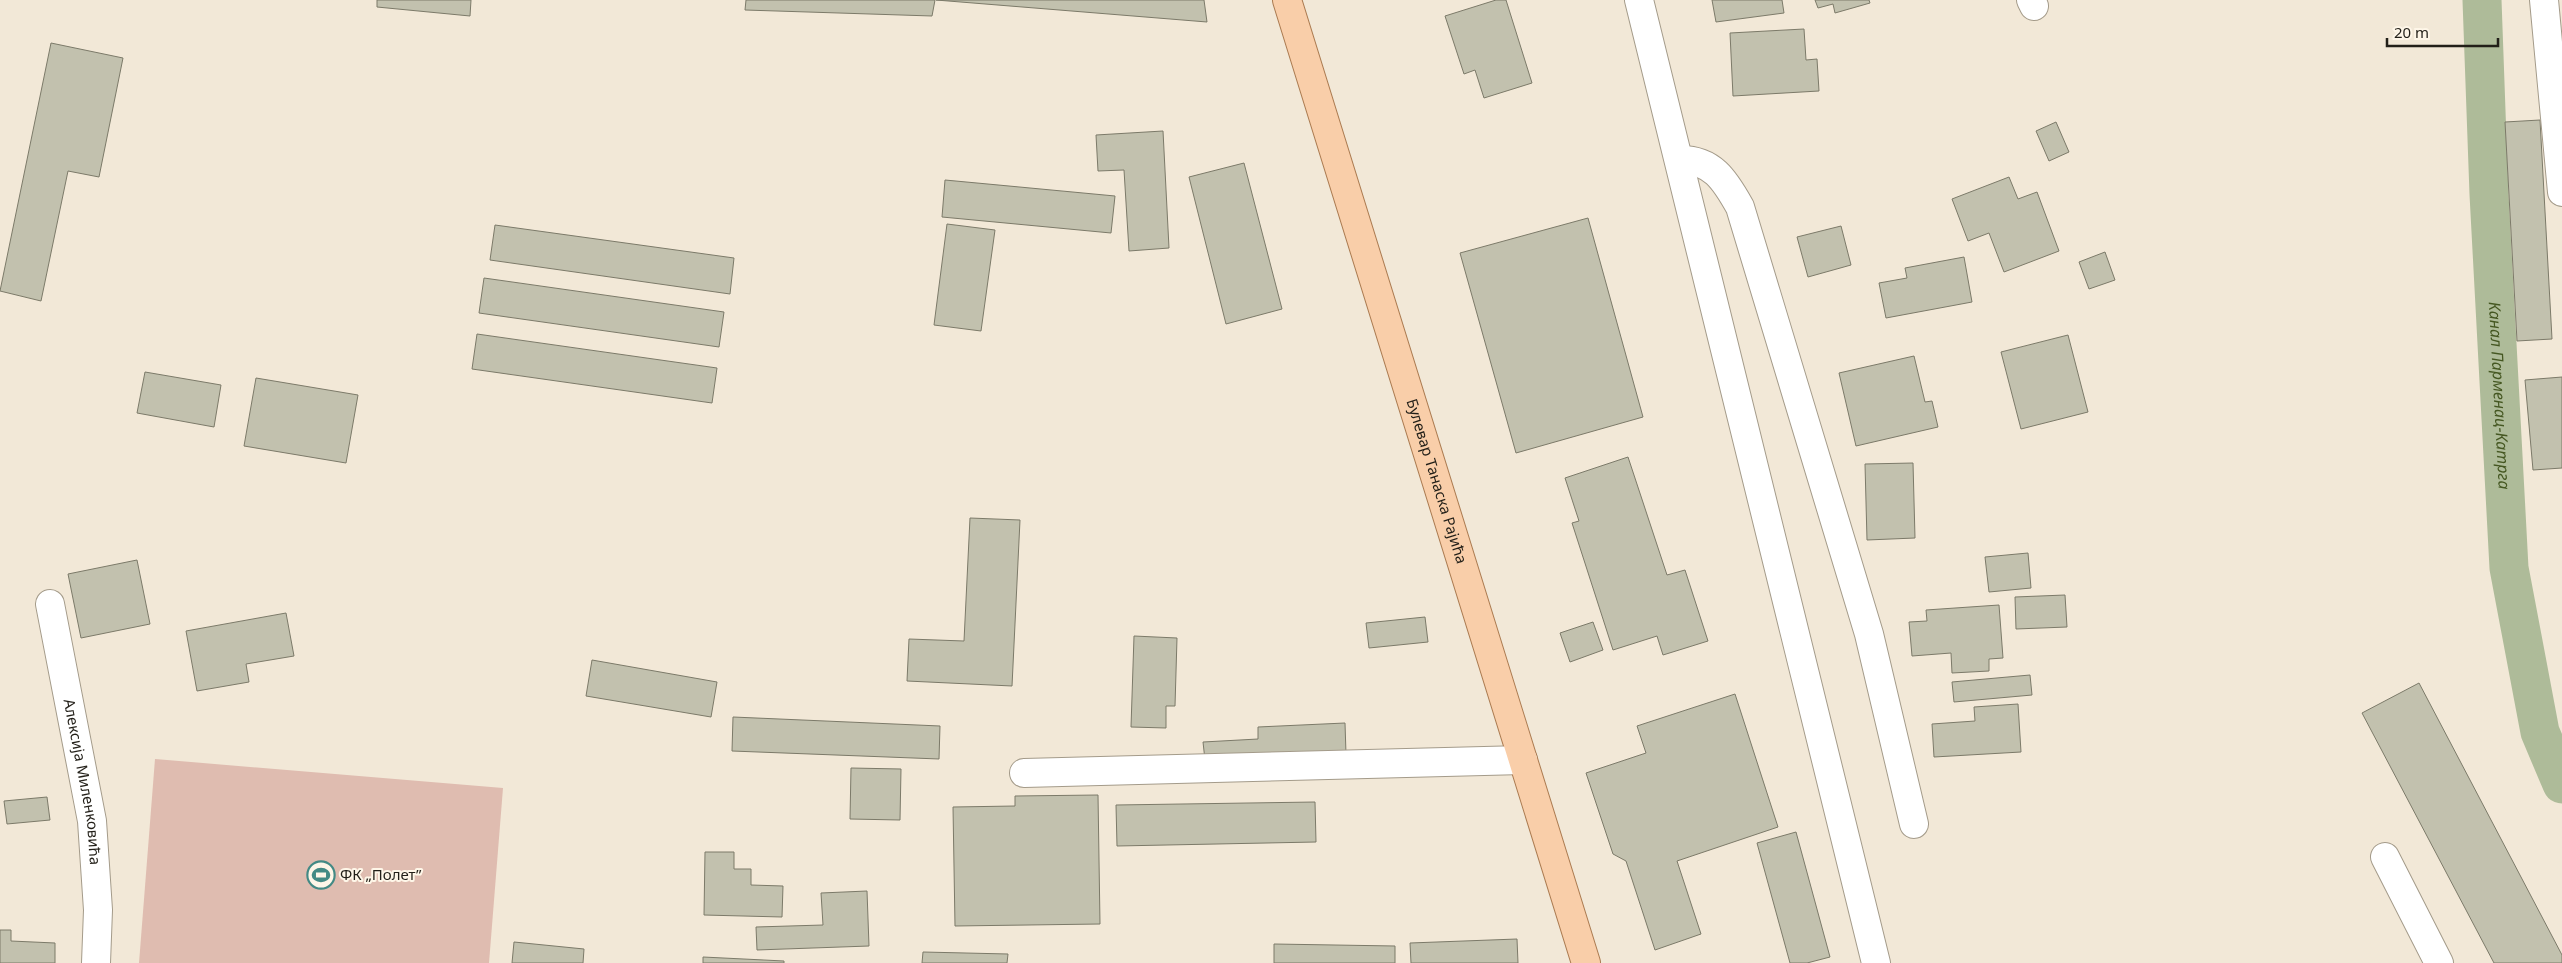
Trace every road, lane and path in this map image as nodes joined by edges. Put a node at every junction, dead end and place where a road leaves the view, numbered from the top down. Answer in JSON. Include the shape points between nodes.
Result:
{"nodes":[{"id":1,"x":1287,"y":0,"type":"edge"},
{"id":2,"x":1639,"y":0,"type":"edge"},
{"id":3,"x":2544,"y":0,"type":"edge"},
{"id":4,"x":1678,"y":160,"type":"junction"},
{"id":5,"x":2562,"y":192,"type":"edge"},
{"id":6,"x":50,"y":604,"type":"dead end"},
{"id":7,"x":1523,"y":760,"type":"junction"},
{"id":8,"x":1024,"y":773,"type":"dead end"},
{"id":9,"x":1914,"y":824,"type":"dead end"},
{"id":10,"x":2385,"y":858,"type":"dead end"},
{"id":11,"x":96,"y":963,"type":"edge"},
{"id":12,"x":1586,"y":963,"type":"edge"},
{"id":13,"x":1876,"y":963,"type":"edge"},
{"id":14,"x":2438,"y":963,"type":"edge"}],
"edges":[{"from":1,"to":7,"type":"main road","name":"Булевар Танаска Рајића"},
{"from":2,"to":4,"type":"street"},
{"from":3,"to":5,"type":"street"},
{"from":4,"to":9,"type":"street","via":[[1699,161],[1711,168],[1732,191],[1740,207],[1869,634]]},
{"from":4,"to":13,"type":"street"},
{"from":6,"to":11,"type":"street","name":"Алексија Миленковића","via":[[92,821],[98,910]]},
{"from":7,"to":8,"type":"street"},
{"from":7,"to":12,"type":"main road","name":"Булевар Танаска Рајића"},
{"from":10,"to":14,"type":"street"}]}
